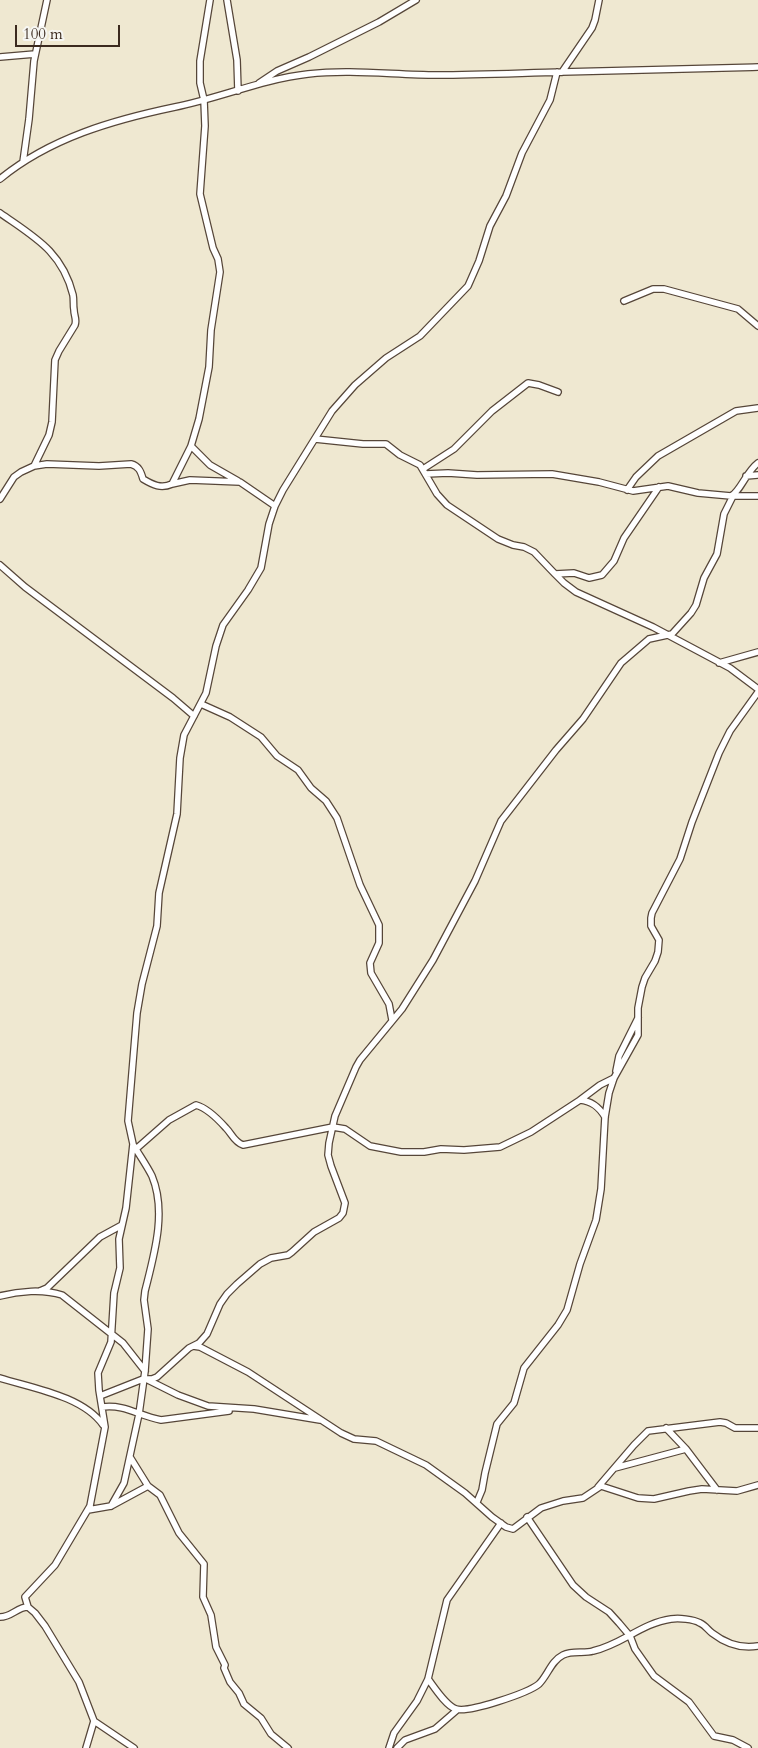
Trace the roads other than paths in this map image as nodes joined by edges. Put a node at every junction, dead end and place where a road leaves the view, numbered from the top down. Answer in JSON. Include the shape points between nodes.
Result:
{"nodes":[{"id":1,"x":47,"y":0,"type":"edge"},
{"id":2,"x":210,"y":0,"type":"edge"},
{"id":3,"x":226,"y":0,"type":"edge"},
{"id":4,"x":416,"y":0,"type":"edge"},
{"id":5,"x":599,"y":0,"type":"edge"},
{"id":6,"x":36,"y":54,"type":"junction"},
{"id":7,"x":0,"y":57,"type":"edge"},
{"id":8,"x":758,"y":67,"type":"edge"},
{"id":9,"x":559,"y":72,"type":"junction"},
{"id":10,"x":258,"y":84,"type":"junction"},
{"id":11,"x":238,"y":91,"type":"junction"},
{"id":12,"x":204,"y":100,"type":"junction"},
{"id":13,"x":23,"y":162,"type":"junction"},
{"id":14,"x":0,"y":179,"type":"edge"},
{"id":15,"x":0,"y":213,"type":"edge"},
{"id":16,"x":624,"y":301,"type":"dead end"},
{"id":17,"x":758,"y":326,"type":"edge"},
{"id":18,"x":558,"y":392,"type":"dead end"},
{"id":19,"x":758,"y":408,"type":"edge"},
{"id":20,"x":315,"y":439,"type":"junction"},
{"id":21,"x":192,"y":446,"type":"junction"},
{"id":22,"x":758,"y":463,"type":"edge"},
{"id":23,"x":34,"y":466,"type":"junction"},
{"id":24,"x":425,"y":471,"type":"junction"},
{"id":25,"x":758,"y":475,"type":"edge"},
{"id":26,"x":746,"y":476,"type":"junction"},
{"id":27,"x":240,"y":482,"type":"junction"},
{"id":28,"x":172,"y":484,"type":"junction"},
{"id":29,"x":659,"y":487,"type":"junction"},
{"id":30,"x":627,"y":490,"type":"junction"},
{"id":31,"x":733,"y":496,"type":"junction"},
{"id":32,"x":758,"y":496,"type":"edge"},
{"id":33,"x":0,"y":499,"type":"edge"},
{"id":34,"x":275,"y":506,"type":"junction"},
{"id":35,"x":0,"y":565,"type":"edge"},
{"id":36,"x":555,"y":574,"type":"junction"},
{"id":37,"x":668,"y":635,"type":"junction"},
{"id":38,"x":758,"y":652,"type":"edge"},
{"id":39,"x":720,"y":663,"type":"junction"},
{"id":40,"x":758,"y":690,"type":"edge"},
{"id":41,"x":201,"y":704,"type":"junction"},
{"id":42,"x":194,"y":716,"type":"junction"},
{"id":43,"x":392,"y":1020,"type":"junction"},
{"id":44,"x":615,"y":1075,"type":"junction"},
{"id":45,"x":580,"y":1100,"type":"junction"},
{"id":46,"x":605,"y":1117,"type":"junction"},
{"id":47,"x":333,"y":1127,"type":"junction"},
{"id":48,"x":134,"y":1146,"type":"junction"},
{"id":49,"x":122,"y":1226,"type":"junction"},
{"id":50,"x":38,"y":1292,"type":"junction"},
{"id":51,"x":0,"y":1296,"type":"edge"},
{"id":52,"x":112,"y":1334,"type":"junction"},
{"id":53,"x":193,"y":1346,"type":"junction"},
{"id":54,"x":145,"y":1371,"type":"junction"},
{"id":55,"x":0,"y":1378,"type":"edge"},
{"id":56,"x":145,"y":1379,"type":"junction"},
{"id":57,"x":100,"y":1396,"type":"junction"},
{"id":58,"x":102,"y":1407,"type":"junction"},
{"id":59,"x":244,"y":1408,"type":"junction"},
{"id":60,"x":139,"y":1414,"type":"junction"},
{"id":61,"x":324,"y":1421,"type":"junction"},
{"id":62,"x":105,"y":1427,"type":"junction"},
{"id":63,"x":666,"y":1428,"type":"junction"},
{"id":64,"x":758,"y":1428,"type":"edge"},
{"id":65,"x":686,"y":1449,"type":"junction"},
{"id":66,"x":130,"y":1457,"type":"junction"},
{"id":67,"x":614,"y":1468,"type":"junction"},
{"id":68,"x":758,"y":1485,"type":"edge"},
{"id":69,"x":148,"y":1486,"type":"junction"},
{"id":70,"x":598,"y":1487,"type":"junction"},
{"id":71,"x":717,"y":1490,"type":"junction"},
{"id":72,"x":477,"y":1502,"type":"junction"},
{"id":73,"x":111,"y":1506,"type":"junction"},
{"id":74,"x":88,"y":1510,"type":"junction"},
{"id":75,"x":527,"y":1517,"type":"junction"},
{"id":76,"x":501,"y":1523,"type":"junction"},
{"id":77,"x":28,"y":1607,"type":"junction"},
{"id":78,"x":0,"y":1617,"type":"edge"},
{"id":79,"x":630,"y":1636,"type":"junction"},
{"id":80,"x":758,"y":1646,"type":"edge"},
{"id":81,"x":428,"y":1678,"type":"junction"},
{"id":82,"x":457,"y":1710,"type":"junction"},
{"id":83,"x":94,"y":1722,"type":"junction"},
{"id":84,"x":86,"y":1748,"type":"edge"},
{"id":85,"x":134,"y":1748,"type":"edge"},
{"id":86,"x":288,"y":1748,"type":"edge"},
{"id":87,"x":389,"y":1748,"type":"edge"},
{"id":88,"x":396,"y":1748,"type":"edge"},
{"id":89,"x":748,"y":1748,"type":"edge"}],
"edges":[{"from":1,"to":6,"type":"street"},
{"from":2,"to":12,"type":"street","via":[[200,61]]},
{"from":3,"to":11,"type":"street","via":[[237,60]]},
{"from":4,"to":10,"type":"street","via":[[379,22],[277,71]]},
{"from":5,"to":9,"type":"street","via":[[592,28]]},
{"from":6,"to":7,"type":"street"},
{"from":6,"to":13,"type":"street"},
{"from":8,"to":9,"type":"street"},
{"from":9,"to":10,"type":"street","via":[[436,75],[321,72]]},
{"from":9,"to":20,"type":"street","via":[[550,100],[490,226],[468,286],[420,336],[386,358],[355,385],[332,411]]},
{"from":10,"to":11,"type":"street"},
{"from":11,"to":12,"type":"street"},
{"from":12,"to":13,"type":"street","via":[[100,126]]},
{"from":12,"to":21,"type":"street","via":[[200,194],[220,266],[209,367]]},
{"from":13,"to":14,"type":"street"},
{"from":15,"to":23,"type":"street","via":[[54,255],[67,277],[77,321],[55,360],[52,422]]},
{"from":16,"to":17,"type":"street","via":[[653,289],[664,289],[738,309]]},
{"from":18,"to":24,"type":"street","via":[[528,383]]},
{"from":19,"to":30,"type":"street","via":[[736,411],[658,456]]},
{"from":20,"to":24,"type":"street","via":[[386,444]]},
{"from":20,"to":34,"type":"street"},
{"from":21,"to":27,"type":"street","via":[[210,465]]},
{"from":21,"to":28,"type":"street"},
{"from":22,"to":26,"type":"street"},
{"from":23,"to":28,"type":"street","via":[[131,464],[136,465],[143,480],[152,485]]},
{"from":23,"to":33,"type":"street","via":[[14,477]]},
{"from":24,"to":30,"type":"street","via":[[558,475]]},
{"from":24,"to":36,"type":"street","via":[[447,505],[498,539],[534,552]]},
{"from":25,"to":26,"type":"street"},
{"from":26,"to":31,"type":"street"},
{"from":27,"to":28,"type":"street","via":[[190,480]]},
{"from":27,"to":34,"type":"street"},
{"from":29,"to":30,"type":"street"},
{"from":29,"to":31,"type":"street"},
{"from":29,"to":36,"type":"street","via":[[602,575],[589,578]]},
{"from":31,"to":32,"type":"street"},
{"from":31,"to":37,"type":"street","via":[[724,514],[717,554],[700,588],[696,605],[677,630]]},
{"from":34,"to":41,"type":"street","via":[[261,568],[223,625]]},
{"from":35,"to":42,"type":"street"},
{"from":36,"to":37,"type":"street","via":[[576,592]]},
{"from":37,"to":39,"type":"street"},
{"from":37,"to":43,"type":"street","via":[[649,639],[621,663],[583,719],[501,821],[442,944]]},
{"from":38,"to":39,"type":"street"},
{"from":39,"to":40,"type":"street"},
{"from":40,"to":44,"type":"street","via":[[719,753],[680,859],[650,918],[658,940],[658,952],[644,978],[638,1035]]},
{"from":41,"to":42,"type":"street"},
{"from":41,"to":43,"type":"street","via":[[230,717],[261,737],[278,756],[298,770],[337,818],[360,884],[379,925],[380,943],[370,963],[371,973],[390,1004]]},
{"from":42,"to":48,"type":"street","via":[[184,735],[177,814],[137,1013],[128,1121]]},
{"from":43,"to":47,"type":"street","via":[[356,1067]]},
{"from":44,"to":45,"type":"street"},
{"from":44,"to":46,"type":"street"},
{"from":45,"to":46,"type":"street","via":[[594,1104]]},
{"from":45,"to":47,"type":"street","via":[[531,1132],[500,1147],[401,1152],[370,1146],[344,1128]]},
{"from":46,"to":72,"type":"street","via":[[599,1206],[570,1302],[558,1326],[524,1368],[514,1403],[497,1424]]},
{"from":47,"to":48,"type":"street","via":[[243,1145],[208,1111],[196,1106],[169,1120]]},
{"from":47,"to":53,"type":"street","via":[[328,1155],[345,1203],[343,1213],[314,1232],[292,1252],[265,1261],[237,1284],[220,1304],[207,1334]]},
{"from":48,"to":49,"type":"street"},
{"from":48,"to":54,"type":"street","via":[[152,1176],[158,1203],[156,1242],[144,1300],[148,1330]]},
{"from":49,"to":50,"type":"street","via":[[100,1237],[47,1288]]},
{"from":49,"to":52,"type":"street"},
{"from":50,"to":51,"type":"street"},
{"from":50,"to":52,"type":"street","via":[[62,1295]]},
{"from":52,"to":54,"type":"street","via":[[128,1348]]},
{"from":52,"to":57,"type":"street","via":[[98,1373]]},
{"from":53,"to":56,"type":"street","via":[[156,1376]]},
{"from":53,"to":61,"type":"street","via":[[208,1350],[248,1372]]},
{"from":54,"to":56,"type":"street"},
{"from":55,"to":62,"type":"street","via":[[77,1405],[95,1415]]},
{"from":56,"to":57,"type":"street"},
{"from":56,"to":59,"type":"street","via":[[197,1403]]},
{"from":56,"to":60,"type":"street"},
{"from":57,"to":58,"type":"street"},
{"from":58,"to":60,"type":"street","via":[[117,1406]]},
{"from":58,"to":62,"type":"street"},
{"from":59,"to":60,"type":"street","via":[[161,1420]]},
{"from":59,"to":61,"type":"street"},
{"from":60,"to":66,"type":"street"},
{"from":61,"to":72,"type":"street","via":[[354,1439],[376,1441],[426,1465]]},
{"from":62,"to":74,"type":"street"},
{"from":63,"to":64,"type":"street","via":[[720,1422],[739,1429]]},
{"from":63,"to":65,"type":"street"},
{"from":63,"to":67,"type":"street","via":[[648,1431]]},
{"from":65,"to":67,"type":"street"},
{"from":65,"to":71,"type":"street"},
{"from":66,"to":69,"type":"street"},
{"from":66,"to":73,"type":"street","via":[[124,1483]]},
{"from":67,"to":70,"type":"street"},
{"from":68,"to":71,"type":"street","via":[[737,1491]]},
{"from":69,"to":73,"type":"street"},
{"from":69,"to":86,"type":"street","via":[[160,1495],[179,1533],[204,1564],[203,1597],[211,1615],[214,1640],[230,1682],[244,1704]]},
{"from":70,"to":71,"type":"street","via":[[654,1499],[688,1491]]},
{"from":70,"to":75,"type":"street","via":[[583,1498],[541,1508]]},
{"from":72,"to":76,"type":"street"},
{"from":73,"to":74,"type":"street"},
{"from":74,"to":77,"type":"street","via":[[54,1565],[26,1597]]},
{"from":75,"to":76,"type":"street","via":[[512,1529]]},
{"from":75,"to":79,"type":"street","via":[[573,1586],[610,1612]]},
{"from":76,"to":81,"type":"street","via":[[447,1600]]},
{"from":77,"to":78,"type":"street","via":[[8,1617]]},
{"from":77,"to":83,"type":"street","via":[[40,1618],[79,1682]]},
{"from":79,"to":80,"type":"street","via":[[651,1625],[678,1618],[697,1621],[728,1643]]},
{"from":79,"to":82,"type":"street","via":[[593,1652],[565,1654],[537,1685],[522,1694]]},
{"from":79,"to":89,"type":"street","via":[[654,1676],[689,1702],[711,1733]]},
{"from":81,"to":82,"type":"street","via":[[437,1692]]},
{"from":81,"to":87,"type":"street","via":[[394,1733]]},
{"from":82,"to":88,"type":"street","via":[[435,1729],[405,1740]]},
{"from":83,"to":84,"type":"street"},
{"from":83,"to":85,"type":"street"}]}
